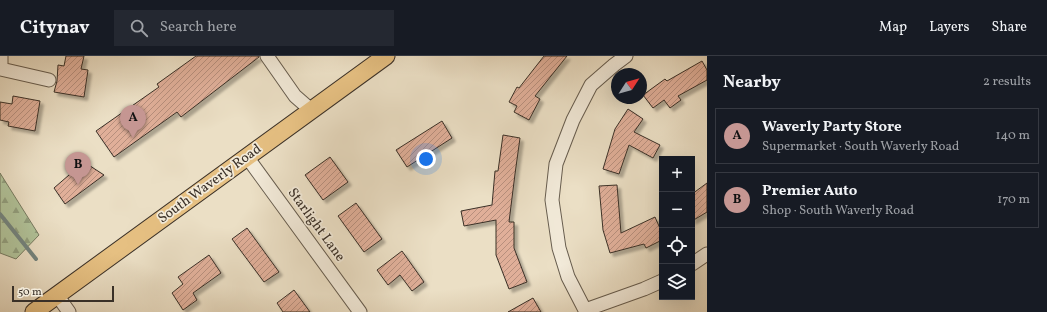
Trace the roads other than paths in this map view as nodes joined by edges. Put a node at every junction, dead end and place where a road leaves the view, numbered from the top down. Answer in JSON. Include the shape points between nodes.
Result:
{"nodes":[{"id":1,"x":1,"y":56,"type":"edge"},
{"id":2,"x":267,"y":56,"type":"edge"},
{"id":3,"x":386,"y":56,"type":"edge"},
{"id":4,"x":626,"y":56,"type":"edge"},
{"id":5,"x":48,"y":80,"type":"dead end"},
{"id":6,"x":311,"y":110,"type":"junction"},
{"id":7,"x":246,"y":157,"type":"junction"},
{"id":8,"x":707,"y":254,"type":"edge"},
{"id":9,"x":695,"y":262,"type":"edge"},
{"id":10,"x":659,"y":282,"type":"edge"},
{"id":11,"x":57,"y":295,"type":"junction"},
{"id":12,"x":585,"y":311,"type":"edge"},
{"id":13,"x":34,"y":312,"type":"edge"},
{"id":14,"x":69,"y":312,"type":"edge"},
{"id":15,"x":360,"y":312,"type":"edge"}],
"edges":[{"from":1,"to":5,"type":"street","via":[[0,69]]},
{"from":2,"to":6,"type":"street","via":[[296,96]]},
{"from":3,"to":6,"type":"main road","name":"South Waverly Road"},
{"from":4,"to":12,"type":"street","via":[[591,85],[573,120],[556,164],[552,200],[559,248],[568,277]]},
{"from":6,"to":7,"type":"main road","name":"South Waverly Road"},
{"from":7,"to":11,"type":"main road","name":"South Waverly Road"},
{"from":7,"to":15,"type":"street","name":"Starlight Lane"},
{"from":8,"to":9,"type":"street"},
{"from":10,"to":12,"type":"street"},
{"from":11,"to":13,"type":"main road","name":"South Waverly Road"},
{"from":11,"to":14,"type":"street"}]}
